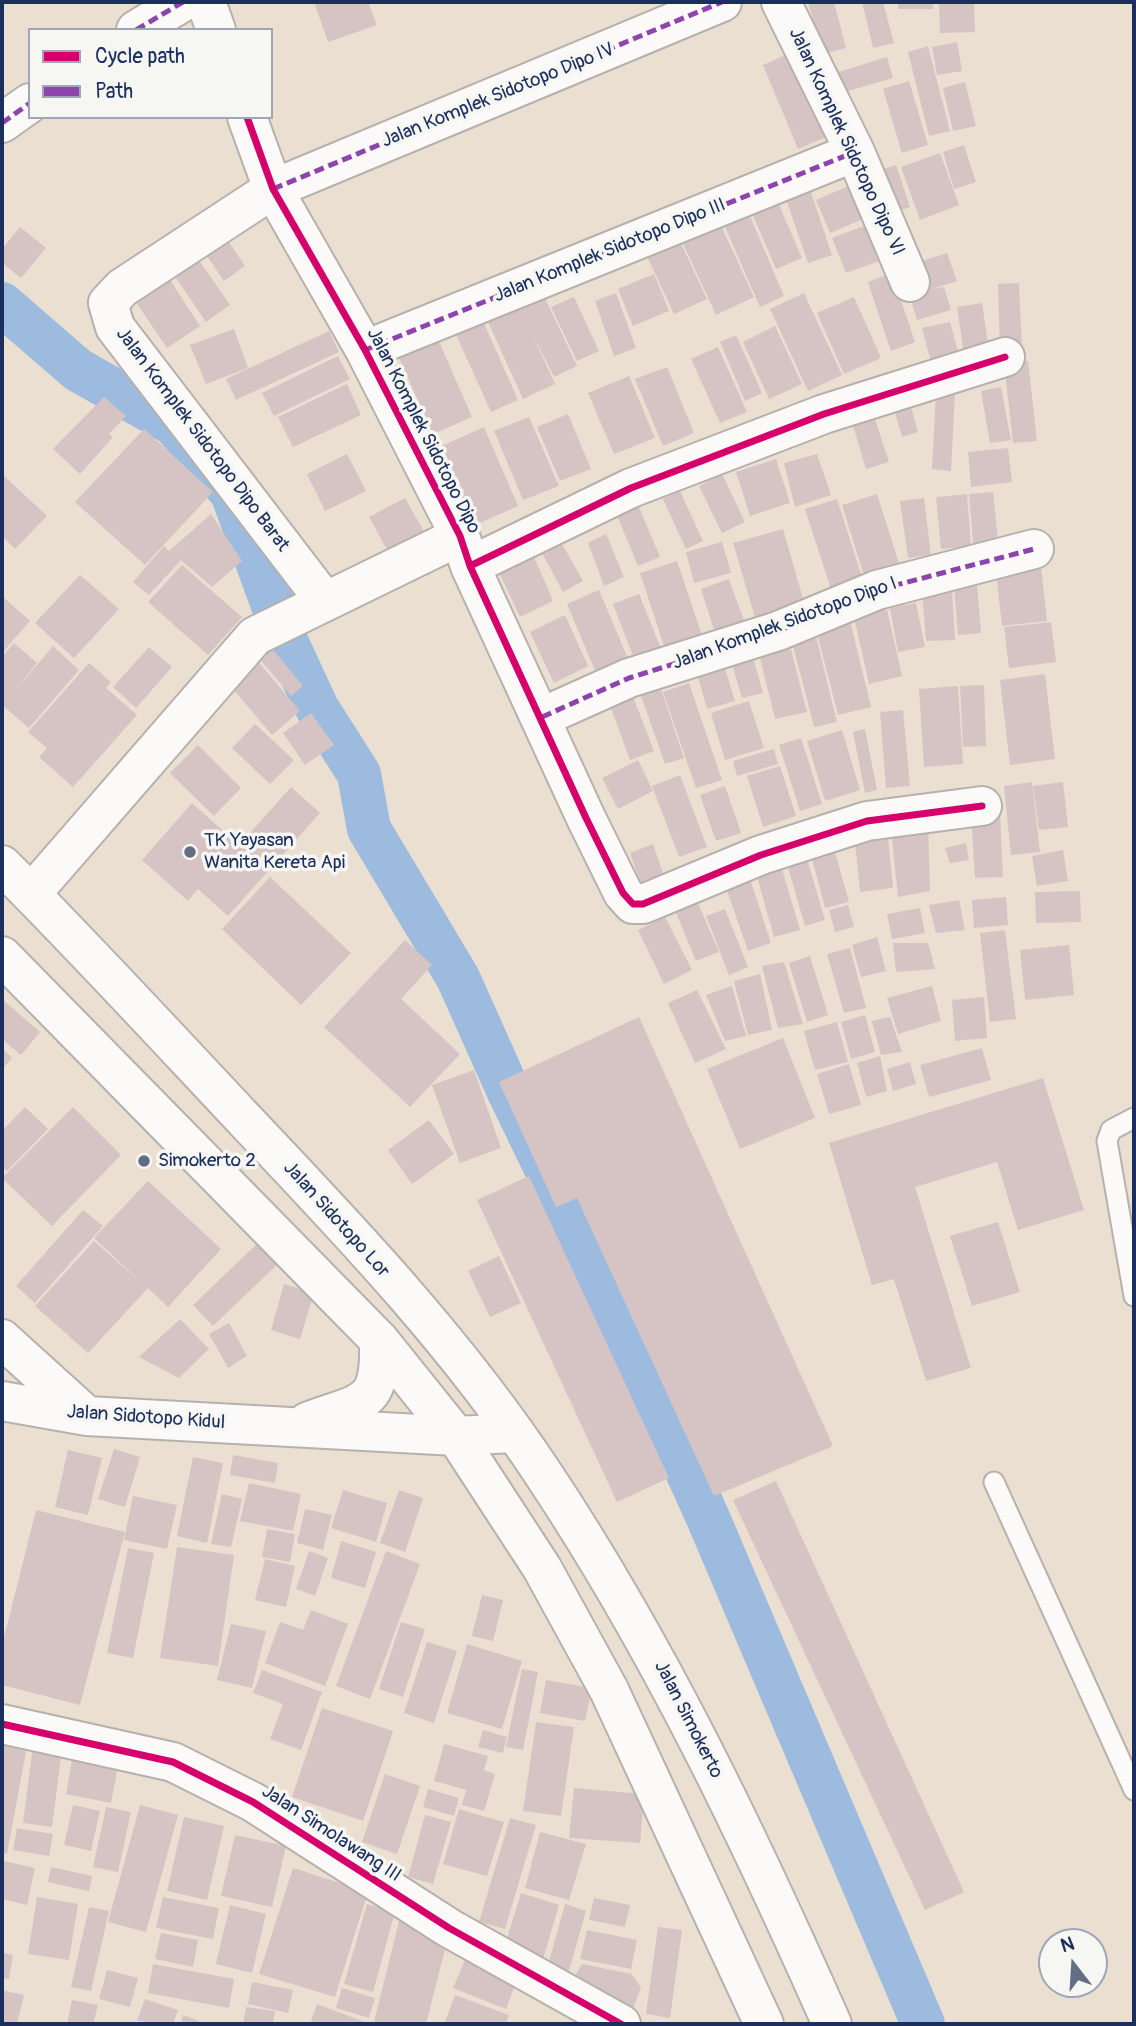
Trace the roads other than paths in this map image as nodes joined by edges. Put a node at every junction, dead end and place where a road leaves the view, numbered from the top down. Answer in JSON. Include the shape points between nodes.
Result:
{"nodes":[{"id":1,"x":183,"y":2,"type":"edge"},
{"id":2,"x":206,"y":2,"type":"edge"},
{"id":3,"x":722,"y":2,"type":"edge"},
{"id":4,"x":781,"y":2,"type":"edge"},
{"id":5,"x":139,"y":28,"type":"edge"},
{"id":6,"x":215,"y":28,"type":"edge"},
{"id":7,"x":28,"y":104,"type":"edge"},
{"id":8,"x":248,"y":119,"type":"edge"},
{"id":9,"x":2,"y":123,"type":"edge"},
{"id":10,"x":855,"y":152,"type":"junction"},
{"id":11,"x":273,"y":189,"type":"junction"},
{"id":12,"x":910,"y":282,"type":"dead end"},
{"id":13,"x":365,"y":350,"type":"junction"},
{"id":14,"x":1005,"y":357,"type":"dead end"},
{"id":15,"x":1034,"y":549,"type":"dead end"},
{"id":16,"x":465,"y":551,"type":"junction"},
{"id":17,"x":314,"y":606,"type":"junction"},
{"id":18,"x":542,"y":717,"type":"junction"},
{"id":19,"x":982,"y":806,"type":"dead end"},
{"id":20,"x":2,"y":865,"type":"edge"},
{"id":21,"x":31,"y":894,"type":"junction"},
{"id":22,"x":2,"y":956,"type":"edge"},
{"id":23,"x":1134,"y":1118,"type":"edge"},
{"id":24,"x":1134,"y":1296,"type":"edge"},
{"id":25,"x":2,"y":1339,"type":"edge"},
{"id":26,"x":379,"y":1340,"type":"junction"},
{"id":27,"x":2,"y":1401,"type":"edge"},
{"id":28,"x":87,"y":1416,"type":"junction"},
{"id":29,"x":292,"y":1427,"type":"junction"},
{"id":30,"x":514,"y":1433,"type":"junction"},
{"id":31,"x":456,"y":1436,"type":"junction"},
{"id":32,"x":994,"y":1482,"type":"dead end"},
{"id":33,"x":2,"y":1724,"type":"edge"},
{"id":34,"x":1134,"y":1790,"type":"edge"},
{"id":35,"x":621,"y":2024,"type":"edge"},
{"id":36,"x":764,"y":2024,"type":"edge"},
{"id":37,"x":832,"y":2024,"type":"edge"}],
"edges":[{"from":1,"to":5,"type":"main road"},
{"from":2,"to":6,"type":"main road"},
{"from":3,"to":11,"type":"main road","name":"Jalan Komplek Sidotopo Dipo IV"},
{"from":4,"to":10,"type":"main road","name":"Jalan Komplek Sidotopo Dipo VI"},
{"from":7,"to":9,"type":"main road"},
{"from":8,"to":11,"type":"main road","name":"Jalan Komplek Sidotopo Dipo"},
{"from":10,"to":12,"type":"main road","name":"Jalan Komplek Sidotopo Dipo VI"},
{"from":10,"to":13,"type":"main road","name":"Jalan Komplek Sidotopo Dipo III"},
{"from":11,"to":13,"type":"main road","name":"Jalan Komplek Sidotopo Dipo"},
{"from":11,"to":17,"type":"main road","name":"Jalan Komplek Sidotopo Dipo Barat","via":[[122,288],[108,303],[109,314]]},
{"from":13,"to":16,"type":"main road","name":"Jalan Komplek Sidotopo Dipo"},
{"from":14,"to":16,"type":"main road","via":[[824,414]]},
{"from":15,"to":18,"type":"main road","name":"Jalan Komplek Sidotopo Dipo I","via":[[877,590],[778,631],[629,678]]},
{"from":16,"to":17,"type":"main road","name":"Jalan Komplek Sidotopo Dipo"},
{"from":16,"to":18,"type":"main road","name":"Jalan Komplek Sidotopo Dipo"},
{"from":17,"to":21,"type":"main road","name":"Jalan Komplek Sidotopo Dipo","via":[[255,636]]},
{"from":18,"to":19,"type":"main road","name":"Jalan Komplek Sidotopo Dipo","via":[[623,893],[633,904],[867,821]]},
{"from":20,"to":21,"type":"main road","name":"Jalan Sidotopo Lor"},
{"from":21,"to":30,"type":"main road","name":"Jalan Sidotopo Lor","via":[[358,1239]]},
{"from":22,"to":26,"type":"main road"},
{"from":23,"to":24,"type":"lane","via":[[1111,1130],[1107,1141]]},
{"from":25,"to":28,"type":"main road"},
{"from":26,"to":29,"type":"main road","name":"Jalan Sidotopo Kidul","via":[[380,1370],[374,1390],[362,1401]]},
{"from":26,"to":31,"type":"main road"},
{"from":27,"to":28,"type":"main road","name":"Jalan Sidotopo Kidul"},
{"from":28,"to":29,"type":"main road","name":"Jalan Sidotopo Kidul"},
{"from":29,"to":31,"type":"main road","name":"Jalan Sidotopo Kidul"},
{"from":30,"to":31,"type":"main road","name":"Jalan Sidotopo Kidul"},
{"from":30,"to":37,"type":"main road","name":"Jalan Simokerto","via":[[650,1645],[766,1875]]},
{"from":31,"to":36,"type":"main road","via":[[542,1568],[609,1690]]},
{"from":32,"to":34,"type":"lane"},
{"from":33,"to":35,"type":"main road","name":"Jalan Simolawang III","via":[[173,1762],[253,1802],[449,1928]]}]}
